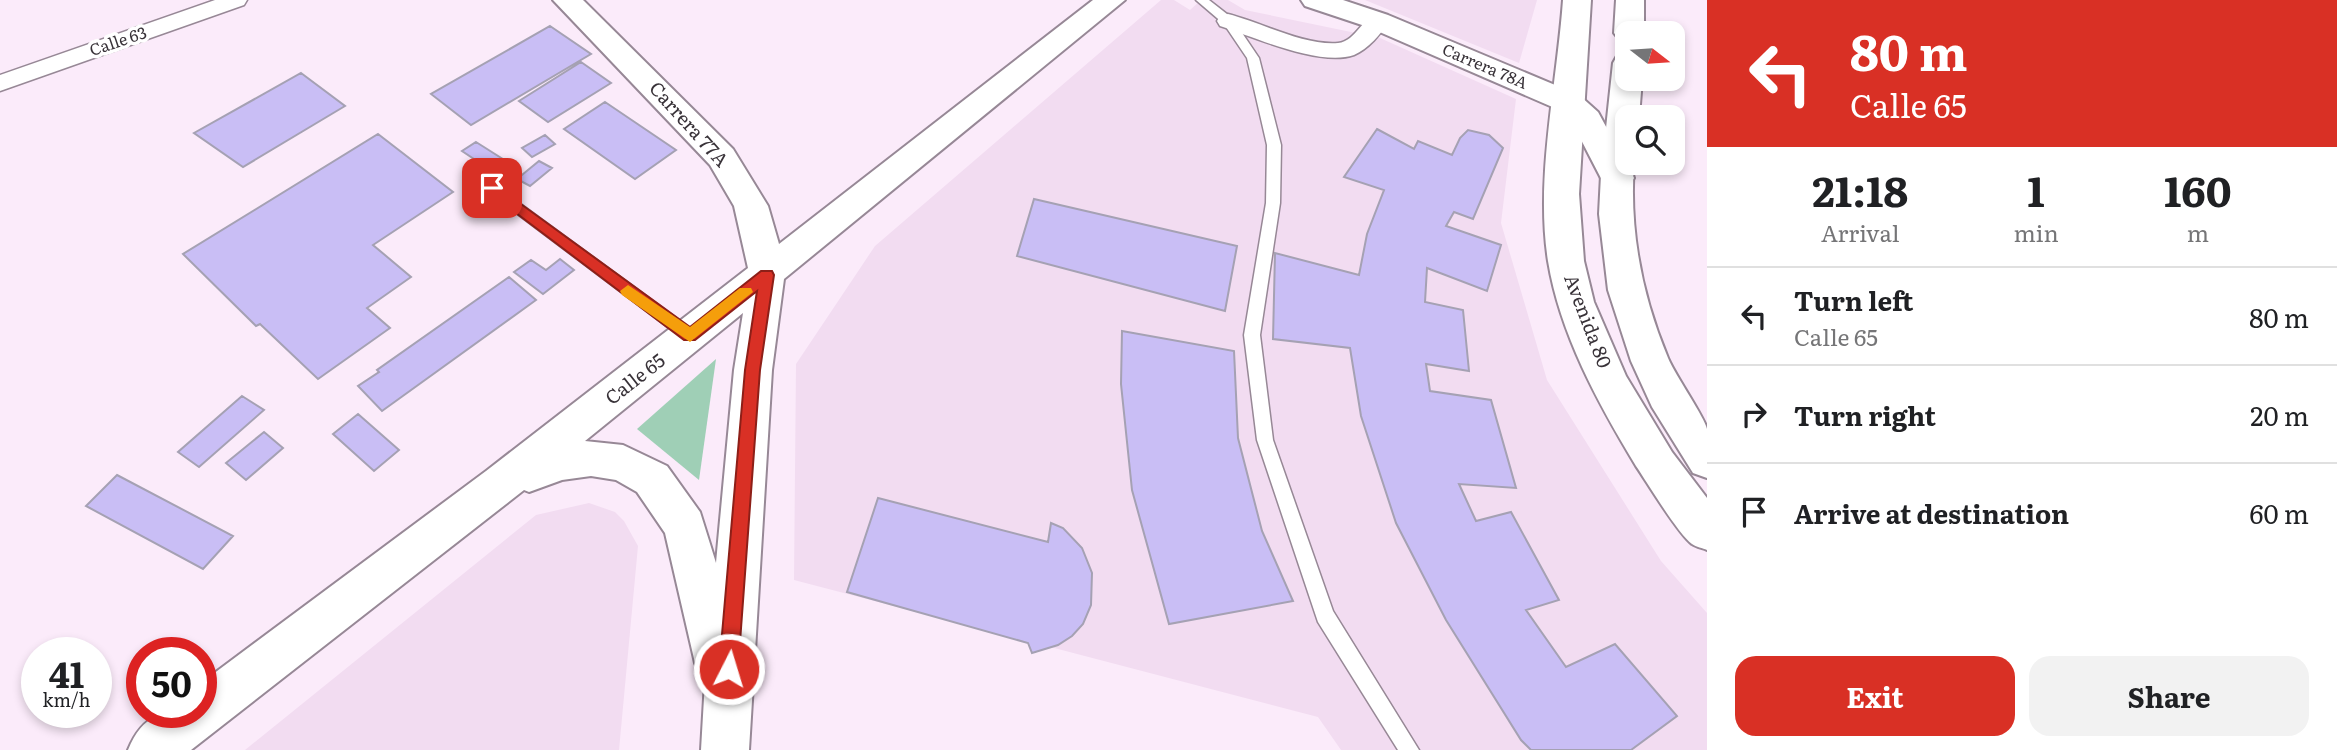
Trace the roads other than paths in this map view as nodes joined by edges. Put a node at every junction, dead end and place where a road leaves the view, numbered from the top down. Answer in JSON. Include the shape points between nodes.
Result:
{"nodes":[{"id":1,"x":236,"y":0,"type":"edge"},
{"id":2,"x":567,"y":0,"type":"edge"},
{"id":3,"x":1111,"y":0,"type":"edge"},
{"id":4,"x":1202,"y":0,"type":"edge"},
{"id":5,"x":1314,"y":0,"type":"edge"},
{"id":6,"x":1577,"y":0,"type":"edge"},
{"id":7,"x":1630,"y":0,"type":"edge"},
{"id":8,"x":1228,"y":21,"type":"junction"},
{"id":9,"x":1378,"y":21,"type":"junction"},
{"id":10,"x":1629,"y":21,"type":"edge"},
{"id":11,"x":0,"y":83,"type":"edge"},
{"id":12,"x":1625,"y":91,"type":"edge"},
{"id":13,"x":1568,"y":102,"type":"junction"},
{"id":14,"x":1617,"y":178,"type":"junction"},
{"id":15,"x":492,"y":188,"type":"dead end"},
{"id":16,"x":767,"y":275,"type":"junction"},
{"id":17,"x":690,"y":336,"type":"junction"},
{"id":18,"x":1707,"y":460,"type":"edge"},
{"id":19,"x":501,"y":484,"type":"junction"},
{"id":20,"x":1707,"y":530,"type":"edge"},
{"id":21,"x":727,"y":696,"type":"junction"},
{"id":22,"x":152,"y":750,"type":"edge"},
{"id":23,"x":725,"y":750,"type":"edge"},
{"id":24,"x":1409,"y":750,"type":"edge"}],
"edges":[{"from":1,"to":11,"type":"street","name":"Calle 63"},
{"from":2,"to":16,"type":"main road","name":"Carrera 77A","via":[[722,157],[751,206]]},
{"from":3,"to":16,"type":"main road","name":"Calle 65"},
{"from":4,"to":8,"type":"lane"},
{"from":5,"to":9,"type":"main road","name":"Carrera 78A"},
{"from":6,"to":13,"type":"main road","name":"Avenida 80"},
{"from":7,"to":10,"type":"main road"},
{"from":8,"to":9,"type":"street","via":[[1321,49],[1343,51],[1359,42]]},
{"from":8,"to":24,"type":"lane","via":[[1252,58],[1274,145],[1273,203],[1252,335],[1265,440],[1325,616]]},
{"from":9,"to":13,"type":"main road","name":"Carrera 78A"},
{"from":12,"to":14,"type":"main road"},
{"from":13,"to":14,"type":"main road","name":"Carrera 78A","via":[[1587,120]]},
{"from":13,"to":20,"type":"main road","name":"Avenida 80","via":[[1562,225],[1577,302],[1630,420]]},
{"from":14,"to":18,"type":"main road","via":[[1622,279],[1640,341],[1681,424]]},
{"from":15,"to":17,"type":"lane"},
{"from":16,"to":17,"type":"main road","name":"Calle 65"},
{"from":16,"to":21,"type":"main road","via":[[752,370]]},
{"from":17,"to":19,"type":"main road","name":"Calle 65"},
{"from":19,"to":21,"type":"main road","via":[[561,462],[591,457],[623,463],[652,479],[685,526]]},
{"from":19,"to":22,"type":"main road","name":"Calle 65"},
{"from":21,"to":23,"type":"main road"}]}
